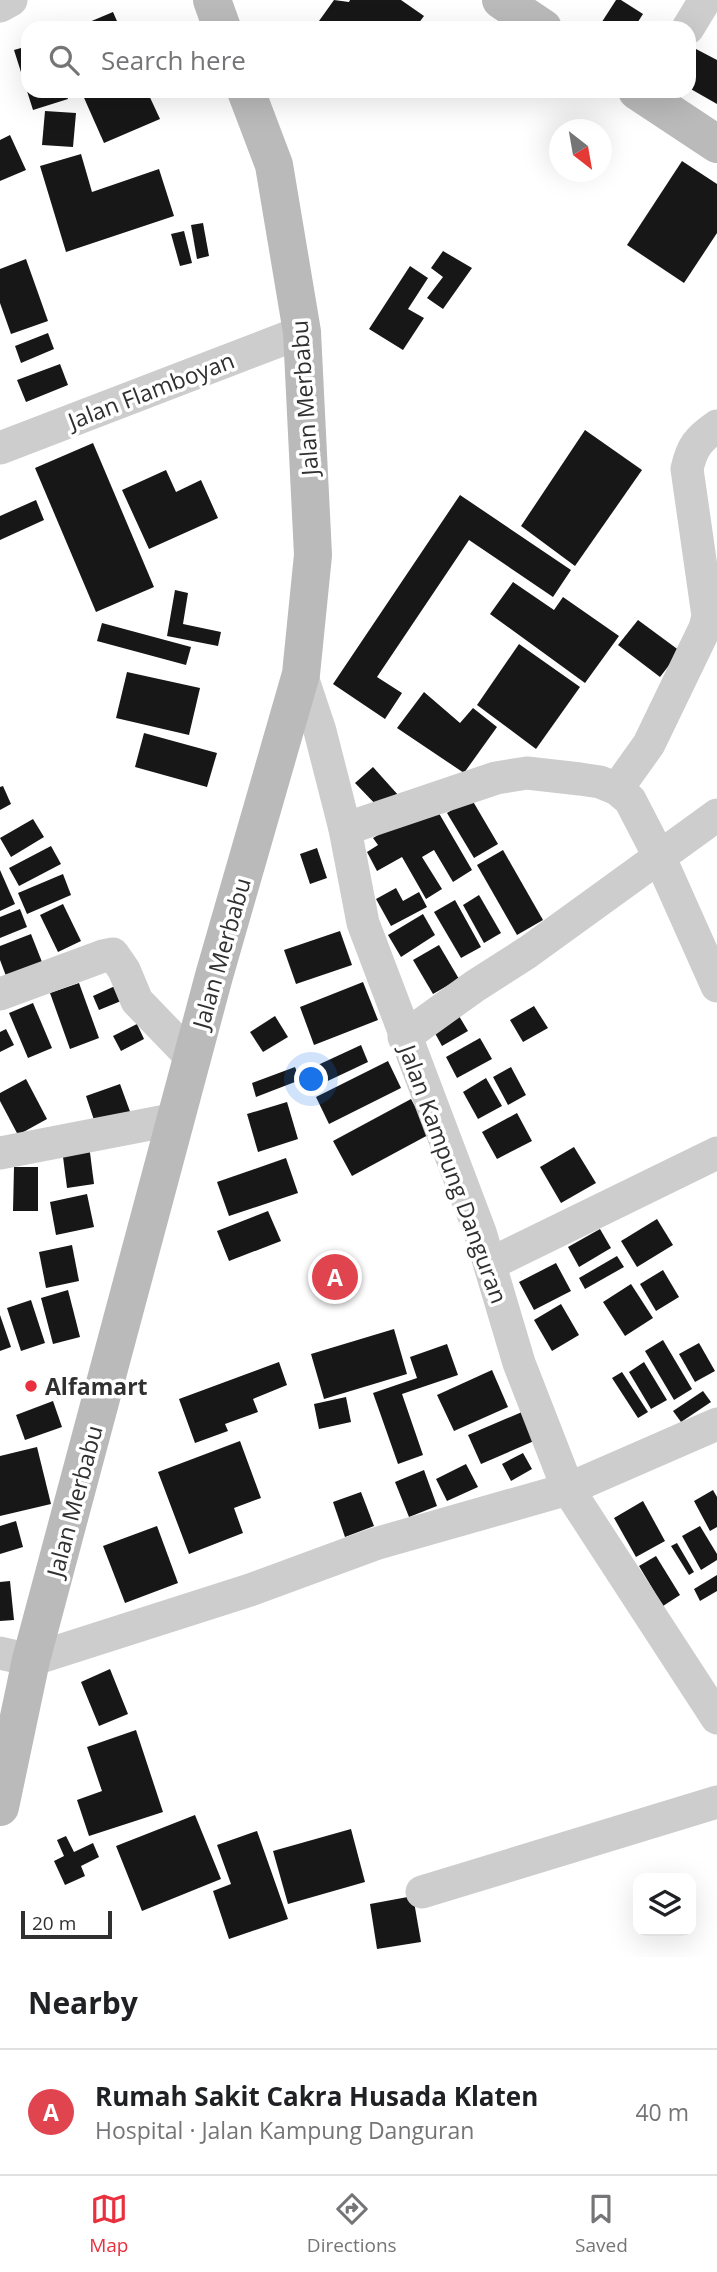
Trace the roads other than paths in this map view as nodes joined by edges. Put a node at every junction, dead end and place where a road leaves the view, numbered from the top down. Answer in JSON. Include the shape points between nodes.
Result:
{"nodes":[{"id":1,"x":11,"y":0,"type":"edge"},
{"id":2,"x":212,"y":0,"type":"edge"},
{"id":3,"x":502,"y":0,"type":"edge"},
{"id":4,"x":705,"y":0,"type":"edge"},
{"id":5,"x":0,"y":6,"type":"edge"},
{"id":6,"x":220,"y":21,"type":"edge"},
{"id":7,"x":533,"y":21,"type":"edge"},
{"id":8,"x":692,"y":21,"type":"edge"},
{"id":9,"x":249,"y":98,"type":"edge"},
{"id":10,"x":651,"y":98,"type":"edge"},
{"id":11,"x":717,"y":144,"type":"edge"},
{"id":12,"x":302,"y":332,"type":"junction"},
{"id":13,"x":717,"y":426,"type":"edge"},
{"id":14,"x":0,"y":448,"type":"edge"},
{"id":15,"x":301,"y":674,"type":"junction"},
{"id":16,"x":617,"y":789,"type":"junction"},
{"id":17,"x":717,"y":816,"type":"edge"},
{"id":18,"x":345,"y":829,"type":"junction"},
{"id":19,"x":659,"y":856,"type":"junction"},
{"id":20,"x":717,"y":986,"type":"edge"},
{"id":21,"x":0,"y":994,"type":"edge"},
{"id":22,"x":404,"y":1037,"type":"junction"},
{"id":23,"x":192,"y":1058,"type":"junction"},
{"id":24,"x":176,"y":1119,"type":"junction"},
{"id":25,"x":0,"y":1153,"type":"edge"},
{"id":26,"x":717,"y":1153,"type":"edge"},
{"id":27,"x":490,"y":1265,"type":"junction"},
{"id":28,"x":717,"y":1424,"type":"edge"},
{"id":29,"x":568,"y":1489,"type":"junction"},
{"id":30,"x":15,"y":1657,"type":"edge"},
{"id":31,"x":717,"y":1718,"type":"edge"},
{"id":32,"x":717,"y":1802,"type":"edge"},
{"id":33,"x":0,"y":1807,"type":"edge"},
{"id":34,"x":422,"y":1892,"type":"dead end"}],
"edges":[{"from":1,"to":5,"type":"street"},
{"from":2,"to":6,"type":"main road"},
{"from":3,"to":7,"type":"main road"},
{"from":4,"to":8,"type":"street"},
{"from":9,"to":12,"type":"main road","name":"Jalan Merbabu","via":[[274,165]]},
{"from":10,"to":11,"type":"main road"},
{"from":12,"to":14,"type":"street","name":"Jalan Flamboyan"},
{"from":12,"to":15,"type":"main road","name":"Jalan Merbabu","via":[[313,555]]},
{"from":13,"to":16,"type":"street","via":[[691,450],[687,469],[707,604],[705,628],[649,744]]},
{"from":15,"to":18,"type":"street","name":"Jalan Kampung Danguran"},
{"from":15,"to":23,"type":"main road","name":"Jalan Merbabu"},
{"from":16,"to":18,"type":"street","via":[[600,782],[527,773],[496,778]]},
{"from":16,"to":19,"type":"street","via":[[630,800]]},
{"from":17,"to":19,"type":"street"},
{"from":18,"to":22,"type":"street","name":"Jalan Kampung Danguran","via":[[363,923]]},
{"from":19,"to":20,"type":"street"},
{"from":19,"to":22,"type":"street"},
{"from":21,"to":23,"type":"street","via":[[113,954],[138,1001]]},
{"from":22,"to":27,"type":"street","name":"Jalan Kampung Danguran"},
{"from":23,"to":24,"type":"main road","name":"Jalan Merbabu"},
{"from":24,"to":25,"type":"street"},
{"from":24,"to":30,"type":"main road","name":"Jalan Merbabu"},
{"from":26,"to":27,"type":"street"},
{"from":27,"to":29,"type":"street","name":"Jalan Kampung Danguran","via":[[519,1363]]},
{"from":28,"to":29,"type":"street"},
{"from":29,"to":30,"type":"street","via":[[375,1545],[250,1590]]},
{"from":29,"to":31,"type":"street","name":"Jalan Kampung Danguran"},
{"from":30,"to":33,"type":"main road","name":"Jalan Merbabu"},
{"from":32,"to":34,"type":"street"}]}
